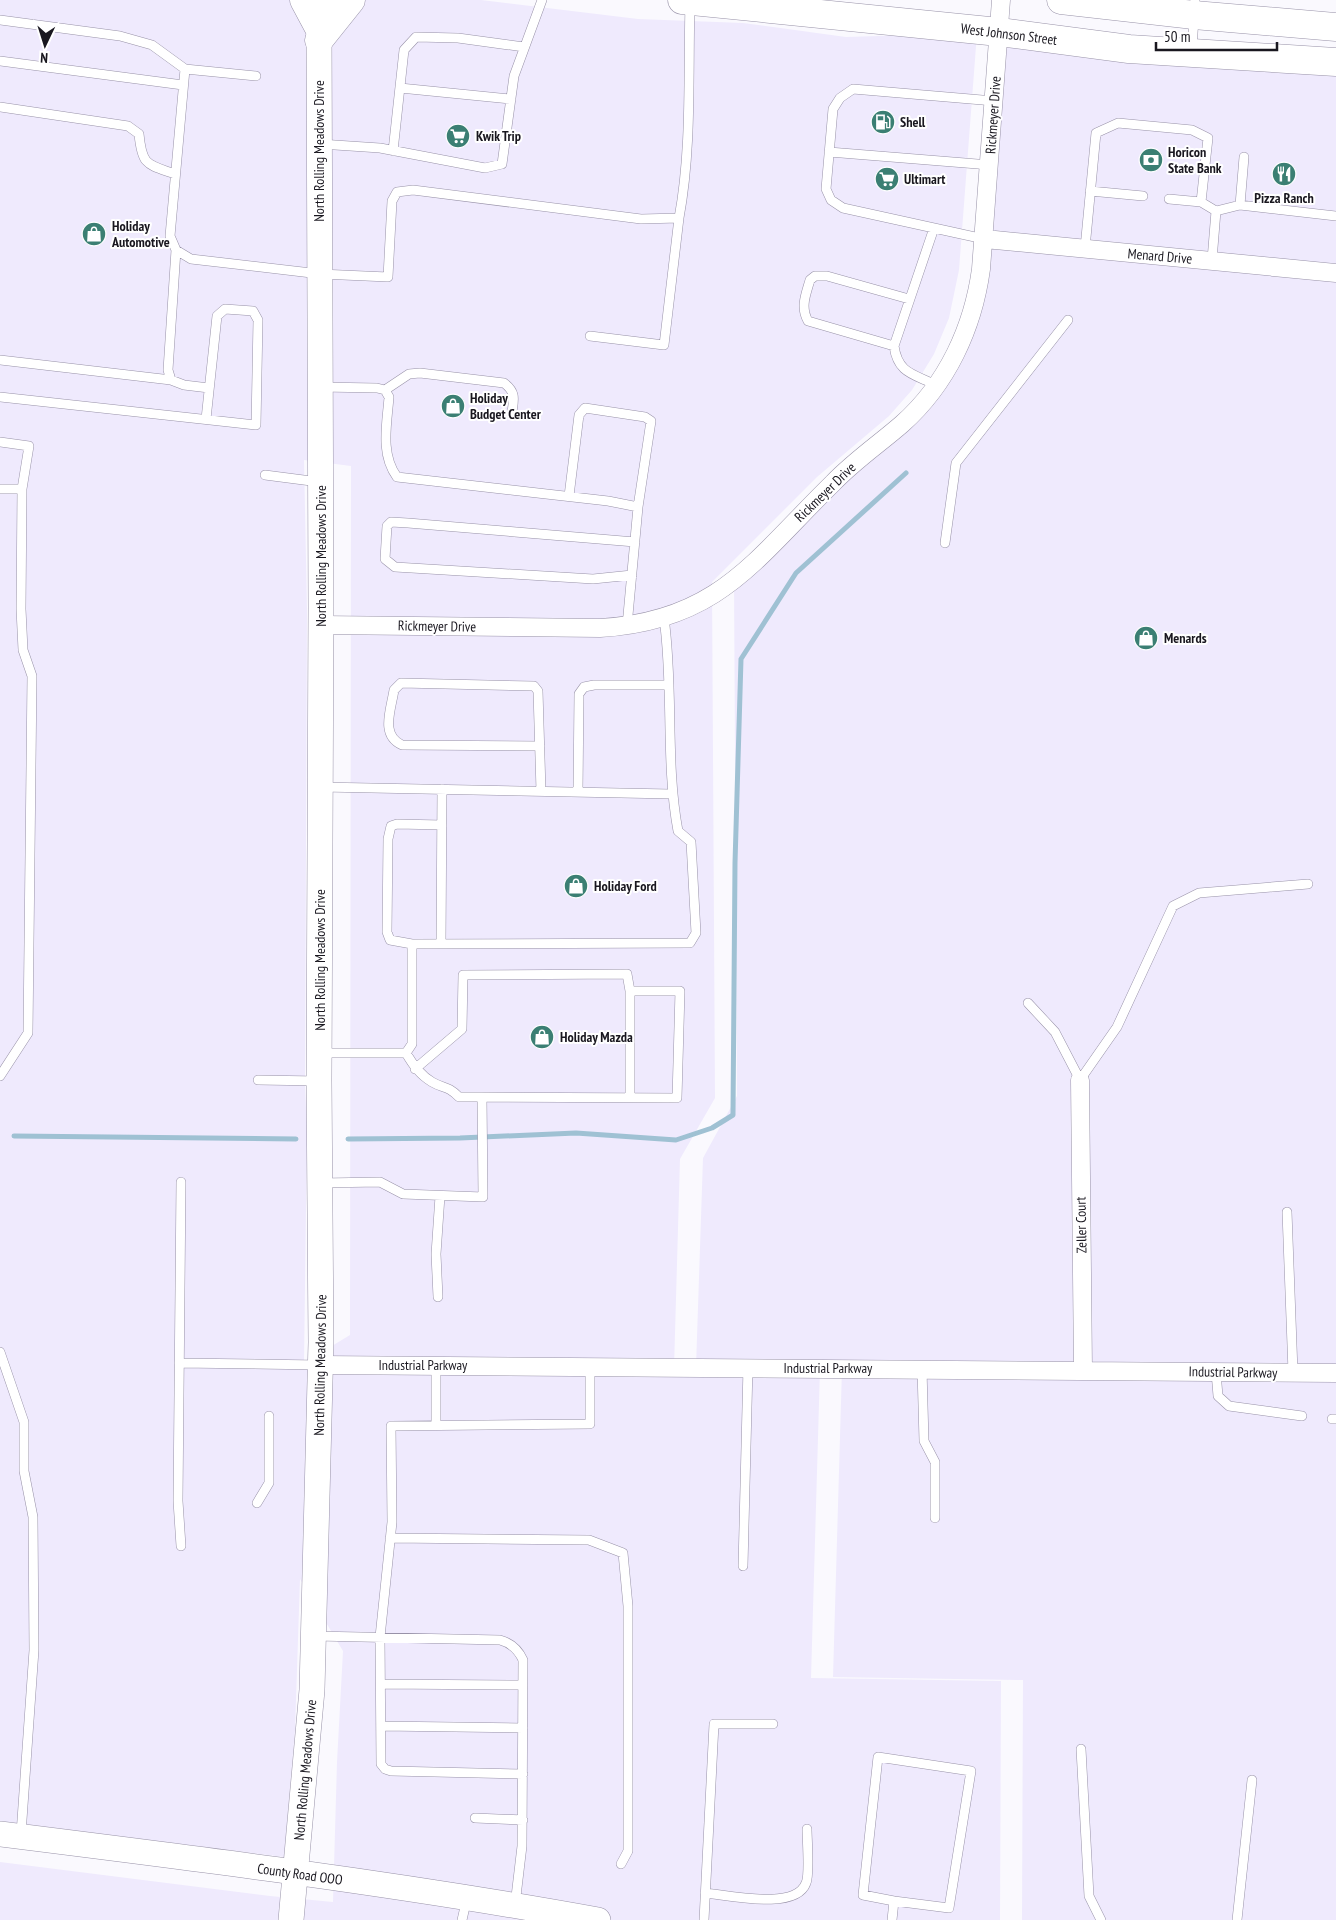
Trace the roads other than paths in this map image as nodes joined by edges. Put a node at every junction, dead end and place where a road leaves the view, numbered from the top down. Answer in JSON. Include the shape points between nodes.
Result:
{"nodes":[{"id":1,"x":304,"y":0,"type":"edge"},
{"id":2,"x":321,"y":0,"type":"edge"},
{"id":3,"x":351,"y":0,"type":"edge"},
{"id":4,"x":542,"y":0,"type":"edge"},
{"id":5,"x":687,"y":0,"type":"edge"},
{"id":6,"x":1001,"y":0,"type":"edge"},
{"id":7,"x":1061,"y":0,"type":"edge"},
{"id":8,"x":1106,"y":3,"type":"edge"},
{"id":9,"x":1194,"y":8,"type":"edge"},
{"id":10,"x":0,"y":20,"type":"edge"},
{"id":11,"x":1336,"y":27,"type":"edge"},
{"id":12,"x":999,"y":32,"type":"junction"},
{"id":13,"x":319,"y":34,"type":"junction"},
{"id":14,"x":524,"y":47,"type":"junction"},
{"id":15,"x":1191,"y":53,"type":"junction"},
{"id":16,"x":0,"y":61,"type":"edge"},
{"id":17,"x":1336,"y":62,"type":"edge"},
{"id":18,"x":185,"y":69,"type":"junction"},
{"id":19,"x":256,"y":76,"type":"dead end"},
{"id":20,"x":184,"y":85,"type":"junction"},
{"id":21,"x":400,"y":88,"type":"junction"},
{"id":22,"x":511,"y":99,"type":"junction"},
{"id":23,"x":994,"y":101,"type":"junction"},
{"id":24,"x":0,"y":107,"type":"edge"},
{"id":25,"x":320,"y":144,"type":"junction"},
{"id":26,"x":393,"y":151,"type":"junction"},
{"id":27,"x":829,"y":152,"type":"junction"},
{"id":28,"x":1244,"y":157,"type":"dead end"},
{"id":29,"x":990,"y":165,"type":"junction"},
{"id":30,"x":176,"y":174,"type":"junction"},
{"id":31,"x":1090,"y":191,"type":"junction"},
{"id":32,"x":1143,"y":196,"type":"dead end"},
{"id":33,"x":1169,"y":199,"type":"dead end"},
{"id":34,"x":1201,"y":202,"type":"junction"},
{"id":35,"x":1240,"y":205,"type":"junction"},
{"id":36,"x":1216,"y":211,"type":"junction"},
{"id":37,"x":1336,"y":216,"type":"edge"},
{"id":38,"x":679,"y":218,"type":"junction"},
{"id":39,"x":934,"y":228,"type":"junction"},
{"id":40,"x":985,"y":239,"type":"junction"},
{"id":41,"x":1085,"y":248,"type":"junction"},
{"id":42,"x":176,"y":250,"type":"junction"},
{"id":43,"x":1212,"y":260,"type":"junction"},
{"id":44,"x":1336,"y":273,"type":"edge"},
{"id":45,"x":320,"y":274,"type":"junction"},
{"id":46,"x":910,"y":299,"type":"junction"},
{"id":47,"x":1068,"y":320,"type":"dead end"},
{"id":48,"x":590,"y":336,"type":"dead end"},
{"id":49,"x":894,"y":346,"type":"junction"},
{"id":50,"x":0,"y":360,"type":"edge"},
{"id":51,"x":172,"y":380,"type":"junction"},
{"id":52,"x":936,"y":385,"type":"junction"},
{"id":53,"x":209,"y":388,"type":"junction"},
{"id":54,"x":320,"y":388,"type":"junction"},
{"id":55,"x":385,"y":390,"type":"junction"},
{"id":56,"x":0,"y":397,"type":"edge"},
{"id":57,"x":512,"y":412,"type":"dead end"},
{"id":58,"x":206,"y":419,"type":"junction"},
{"id":59,"x":0,"y":442,"type":"edge"},
{"id":60,"x":265,"y":475,"type":"dead end"},
{"id":61,"x":320,"y":482,"type":"junction"},
{"id":62,"x":0,"y":489,"type":"edge"},
{"id":63,"x":22,"y":490,"type":"junction"},
{"id":64,"x":569,"y":496,"type":"junction"},
{"id":65,"x":638,"y":507,"type":"junction"},
{"id":66,"x":635,"y":542,"type":"junction"},
{"id":67,"x":945,"y":543,"type":"dead end"},
{"id":68,"x":632,"y":575,"type":"junction"},
{"id":69,"x":664,"y":618,"type":"junction"},
{"id":70,"x":321,"y":625,"type":"junction"},
{"id":71,"x":627,"y":626,"type":"junction"},
{"id":72,"x":669,"y":685,"type":"junction"},
{"id":73,"x":540,"y":746,"type":"junction"},
{"id":74,"x":321,"y":787,"type":"junction"},
{"id":75,"x":442,"y":789,"type":"junction"},
{"id":76,"x":541,"y":791,"type":"junction"},
{"id":77,"x":578,"y":792,"type":"junction"},
{"id":78,"x":671,"y":794,"type":"junction"},
{"id":79,"x":442,"y":825,"type":"junction"},
{"id":80,"x":1308,"y":884,"type":"dead end"},
{"id":81,"x":412,"y":944,"type":"junction"},
{"id":82,"x":441,"y":944,"type":"junction"},
{"id":83,"x":630,"y":991,"type":"junction"},
{"id":84,"x":1028,"y":1003,"type":"dead end"},
{"id":85,"x":319,"y":1053,"type":"junction"},
{"id":86,"x":406,"y":1054,"type":"junction"},
{"id":87,"x":415,"y":1069,"type":"junction"},
{"id":88,"x":0,"y":1076,"type":"edge"},
{"id":89,"x":258,"y":1080,"type":"dead end"},
{"id":90,"x":1080,"y":1080,"type":"junction"},
{"id":91,"x":319,"y":1081,"type":"junction"},
{"id":92,"x":482,"y":1097,"type":"junction"},
{"id":93,"x":630,"y":1098,"type":"junction"},
{"id":94,"x":181,"y":1182,"type":"dead end"},
{"id":95,"x":320,"y":1183,"type":"junction"},
{"id":96,"x":440,"y":1196,"type":"junction"},
{"id":97,"x":1287,"y":1212,"type":"dead end"},
{"id":98,"x":438,"y":1297,"type":"dead end"},
{"id":99,"x":0,"y":1352,"type":"edge"},
{"id":100,"x":179,"y":1363,"type":"junction"},
{"id":101,"x":320,"y":1365,"type":"junction"},
{"id":102,"x":436,"y":1365,"type":"junction"},
{"id":103,"x":590,"y":1366,"type":"junction"},
{"id":104,"x":748,"y":1368,"type":"junction"},
{"id":105,"x":922,"y":1369,"type":"junction"},
{"id":106,"x":1083,"y":1370,"type":"junction"},
{"id":107,"x":1216,"y":1372,"type":"junction"},
{"id":108,"x":1293,"y":1372,"type":"junction"},
{"id":109,"x":1336,"y":1373,"type":"edge"},
{"id":110,"x":269,"y":1416,"type":"dead end"},
{"id":111,"x":1302,"y":1416,"type":"dead end"},
{"id":112,"x":436,"y":1425,"type":"junction"},
{"id":113,"x":257,"y":1502,"type":"dead end"},
{"id":114,"x":935,"y":1518,"type":"dead end"},
{"id":115,"x":390,"y":1538,"type":"junction"},
{"id":116,"x":181,"y":1546,"type":"dead end"},
{"id":117,"x":743,"y":1566,"type":"dead end"},
{"id":118,"x":314,"y":1636,"type":"junction"},
{"id":119,"x":380,"y":1637,"type":"junction"},
{"id":120,"x":381,"y":1684,"type":"junction"},
{"id":121,"x":523,"y":1685,"type":"junction"},
{"id":122,"x":773,"y":1724,"type":"dead end"},
{"id":123,"x":381,"y":1726,"type":"junction"},
{"id":124,"x":523,"y":1728,"type":"junction"},
{"id":125,"x":1081,"y":1749,"type":"dead end"},
{"id":126,"x":523,"y":1774,"type":"junction"},
{"id":127,"x":1252,"y":1780,"type":"dead end"},
{"id":128,"x":474,"y":1818,"type":"dead end"},
{"id":129,"x":522,"y":1820,"type":"junction"},
{"id":130,"x":807,"y":1829,"type":"dead end"},
{"id":131,"x":10,"y":1836,"type":"edge"},
{"id":132,"x":621,"y":1864,"type":"dead end"},
{"id":133,"x":295,"y":1872,"type":"junction"},
{"id":134,"x":705,"y":1893,"type":"junction"},
{"id":135,"x":894,"y":1901,"type":"junction"},
{"id":136,"x":515,"y":1905,"type":"junction"},
{"id":137,"x":464,"y":1909,"type":"edge"},
{"id":138,"x":291,"y":1920,"type":"edge"},
{"id":139,"x":598,"y":1920,"type":"edge"},
{"id":140,"x":704,"y":1920,"type":"edge"},
{"id":141,"x":892,"y":1920,"type":"edge"},
{"id":142,"x":1101,"y":1920,"type":"edge"},
{"id":143,"x":1237,"y":1920,"type":"edge"}],
"edges":[{"from":1,"to":13,"type":"main road"},
{"from":2,"to":13,"type":"main road","name":"North Rolling Meadows Drive"},
{"from":3,"to":13,"type":"main road"},
{"from":4,"to":14,"type":"lane"},
{"from":5,"to":12,"type":"main road","name":"West Johnson Street"},
{"from":5,"to":38,"type":"lane","via":[[686,153]]},
{"from":6,"to":12,"type":"street","name":"Rickmeyer Drive"},
{"from":7,"to":8,"type":"main road"},
{"from":8,"to":9,"type":"main road"},
{"from":9,"to":11,"type":"main road"},
{"from":9,"to":15,"type":"lane"},
{"from":10,"to":18,"type":"lane","via":[[120,36],[152,45]]},
{"from":12,"to":15,"type":"main road","name":"West Johnson Street","via":[[1130,49]]},
{"from":12,"to":23,"type":"street","name":"Rickmeyer Drive"},
{"from":13,"to":25,"type":"main road","name":"North Rolling Meadows Drive"},
{"from":14,"to":21,"type":"lane","via":[[458,38],[416,37],[404,50]]},
{"from":14,"to":22,"type":"lane","via":[[514,76]]},
{"from":15,"to":17,"type":"main road","name":"West Johnson Street"},
{"from":16,"to":20,"type":"lane"},
{"from":18,"to":19,"type":"lane"},
{"from":18,"to":20,"type":"lane"},
{"from":20,"to":30,"type":"lane"},
{"from":21,"to":22,"type":"lane"},
{"from":21,"to":26,"type":"lane"},
{"from":22,"to":26,"type":"lane","via":[[502,164],[485,168]]},
{"from":23,"to":27,"type":"lane","via":[[853,89],[840,98],[833,109]]},
{"from":23,"to":29,"type":"street","name":"Rickmeyer Drive"},
{"from":24,"to":30,"type":"lane","via":[[128,126],[139,134],[141,153],[148,164]]},
{"from":25,"to":26,"type":"lane"},
{"from":25,"to":45,"type":"main road","name":"North Rolling Meadows Drive"},
{"from":27,"to":29,"type":"lane"},
{"from":27,"to":39,"type":"lane","via":[[826,189],[831,200],[843,208]]},
{"from":28,"to":35,"type":"lane"},
{"from":29,"to":40,"type":"street","name":"Rickmeyer Drive"},
{"from":30,"to":42,"type":"lane","via":[[170,236]]},
{"from":31,"to":32,"type":"lane"},
{"from":31,"to":34,"type":"lane","via":[[1096,133],[1118,123],[1192,130],[1208,138]]},
{"from":31,"to":41,"type":"lane"},
{"from":33,"to":34,"type":"lane"},
{"from":34,"to":36,"type":"lane"},
{"from":35,"to":36,"type":"lane"},
{"from":35,"to":37,"type":"lane"},
{"from":36,"to":43,"type":"lane"},
{"from":38,"to":45,"type":"lane","via":[[641,220],[413,190],[397,192],[392,201],[388,277]]},
{"from":38,"to":48,"type":"lane","via":[[664,345]]},
{"from":39,"to":40,"type":"lane"},
{"from":39,"to":46,"type":"lane"},
{"from":40,"to":41,"type":"street","name":"Menard Drive"},
{"from":40,"to":52,"type":"street","name":"Rickmeyer Drive","via":[[971,317],[956,353]]},
{"from":41,"to":43,"type":"street","name":"Menard Drive"},
{"from":42,"to":45,"type":"lane","via":[[192,259]]},
{"from":42,"to":51,"type":"lane","via":[[168,370]]},
{"from":43,"to":44,"type":"street","name":"Menard Drive"},
{"from":45,"to":54,"type":"main road","name":"North Rolling Meadows Drive"},
{"from":46,"to":49,"type":"lane"},
{"from":46,"to":49,"type":"lane","via":[[826,276],[815,276],[810,280],[803,303],[808,321]]},
{"from":47,"to":67,"type":"lane","via":[[956,464]]},
{"from":49,"to":52,"type":"lane","via":[[896,361],[903,369]]},
{"from":50,"to":51,"type":"lane"},
{"from":51,"to":53,"type":"lane","via":[[184,386]]},
{"from":52,"to":69,"type":"street","name":"Rickmeyer Drive","via":[[912,415],[836,480],[740,576],[698,604]]},
{"from":53,"to":58,"type":"lane"},
{"from":53,"to":58,"type":"lane","via":[[217,316],[225,309],[253,311],[258,320],[256,424]]},
{"from":54,"to":55,"type":"lane"},
{"from":54,"to":61,"type":"main road","name":"North Rolling Meadows Drive"},
{"from":55,"to":57,"type":"lane","via":[[409,374],[420,373],[504,383],[514,395]]},
{"from":55,"to":64,"type":"lane","via":[[389,397],[386,451],[388,465],[397,476]]},
{"from":56,"to":58,"type":"lane"},
{"from":59,"to":63,"type":"lane","via":[[29,446]]},
{"from":60,"to":61,"type":"lane"},
{"from":61,"to":70,"type":"main road","name":"North Rolling Meadows Drive"},
{"from":62,"to":63,"type":"lane"},
{"from":63,"to":88,"type":"lane","via":[[23,650],[32,676],[28,1033]]},
{"from":64,"to":65,"type":"lane"},
{"from":64,"to":65,"type":"lane","via":[[578,415],[584,408],[645,417],[651,420]]},
{"from":65,"to":66,"type":"lane"},
{"from":66,"to":68,"type":"lane"},
{"from":66,"to":68,"type":"lane","via":[[391,522],[385,559],[395,567],[594,579]]},
{"from":68,"to":71,"type":"lane"},
{"from":69,"to":71,"type":"street","name":"Rickmeyer Drive"},
{"from":69,"to":72,"type":"lane"},
{"from":70,"to":71,"type":"street","name":"Rickmeyer Drive"},
{"from":70,"to":74,"type":"main road","name":"North Rolling Meadows Drive"},
{"from":72,"to":77,"type":"lane","via":[[584,687],[579,694]]},
{"from":72,"to":78,"type":"lane"},
{"from":73,"to":73,"type":"lane","via":[[538,691],[534,686],[402,684],[394,690],[388,731],[393,741],[402,744]]},
{"from":73,"to":76,"type":"lane"},
{"from":74,"to":75,"type":"lane"},
{"from":74,"to":85,"type":"main road","name":"North Rolling Meadows Drive"},
{"from":75,"to":76,"type":"lane"},
{"from":75,"to":79,"type":"lane"},
{"from":76,"to":77,"type":"lane"},
{"from":77,"to":78,"type":"lane"},
{"from":78,"to":82,"type":"lane","via":[[678,831],[692,842],[696,933],[690,943]]},
{"from":79,"to":81,"type":"lane","via":[[391,826],[388,839],[387,932],[390,940]]},
{"from":79,"to":82,"type":"lane"},
{"from":80,"to":90,"type":"lane","via":[[1199,894],[1173,906],[1117,1026]]},
{"from":81,"to":82,"type":"lane"},
{"from":81,"to":86,"type":"lane","via":[[412,1044]]},
{"from":83,"to":87,"type":"lane","via":[[627,974],[464,975],[462,1029]]},
{"from":83,"to":93,"type":"lane"},
{"from":83,"to":93,"type":"lane","via":[[680,991],[677,1098]]},
{"from":84,"to":90,"type":"lane","via":[[1055,1032]]},
{"from":85,"to":86,"type":"lane"},
{"from":85,"to":91,"type":"main road","name":"North Rolling Meadows Drive"},
{"from":86,"to":87,"type":"lane"},
{"from":87,"to":92,"type":"lane","via":[[433,1083],[449,1087],[459,1097]]},
{"from":89,"to":91,"type":"lane"},
{"from":90,"to":106,"type":"street","name":"Zeller Court"},
{"from":91,"to":95,"type":"main road","name":"North Rolling Meadows Drive"},
{"from":92,"to":93,"type":"lane"},
{"from":92,"to":96,"type":"lane","via":[[484,1198]]},
{"from":94,"to":100,"type":"lane"},
{"from":95,"to":96,"type":"lane","via":[[380,1182],[403,1194]]},
{"from":95,"to":101,"type":"main road","name":"North Rolling Meadows Drive"},
{"from":96,"to":98,"type":"lane","via":[[436,1254]]},
{"from":97,"to":108,"type":"lane"},
{"from":99,"to":131,"type":"lane","via":[[24,1422],[24,1471],[33,1517],[34,1650]]},
{"from":100,"to":101,"type":"lane"},
{"from":100,"to":116,"type":"lane","via":[[178,1501]]},
{"from":101,"to":102,"type":"street","name":"Industrial Parkway"},
{"from":101,"to":118,"type":"main road","name":"North Rolling Meadows Drive"},
{"from":102,"to":103,"type":"street","name":"Industrial Parkway"},
{"from":102,"to":112,"type":"lane"},
{"from":103,"to":104,"type":"street","name":"Industrial Parkway"},
{"from":103,"to":112,"type":"lane","via":[[590,1424]]},
{"from":104,"to":105,"type":"street","name":"Industrial Parkway"},
{"from":104,"to":117,"type":"lane"},
{"from":105,"to":106,"type":"street","name":"Industrial Parkway"},
{"from":105,"to":114,"type":"lane","via":[[924,1441],[934,1462]]},
{"from":106,"to":107,"type":"street","name":"Industrial Parkway"},
{"from":107,"to":108,"type":"street","name":"Industrial Parkway"},
{"from":107,"to":111,"type":"lane","via":[[1218,1396],[1229,1406]]},
{"from":108,"to":109,"type":"street","name":"Industrial Parkway"},
{"from":110,"to":113,"type":"lane","via":[[269,1483]]},
{"from":112,"to":115,"type":"lane","via":[[391,1426]]},
{"from":115,"to":119,"type":"lane"},
{"from":115,"to":132,"type":"lane","via":[[590,1540],[623,1553],[628,1606],[628,1851]]},
{"from":118,"to":119,"type":"lane"},
{"from":118,"to":133,"type":"main road","name":"North Rolling Meadows Drive"},
{"from":119,"to":120,"type":"lane"},
{"from":119,"to":121,"type":"lane","via":[[505,1642],[521,1655]]},
{"from":120,"to":121,"type":"lane"},
{"from":120,"to":123,"type":"lane"},
{"from":121,"to":124,"type":"lane"},
{"from":122,"to":134,"type":"lane","via":[[714,1724]]},
{"from":123,"to":124,"type":"lane"},
{"from":123,"to":126,"type":"lane","via":[[381,1764],[391,1772]]},
{"from":124,"to":126,"type":"lane"},
{"from":125,"to":142,"type":"lane","via":[[1089,1896]]},
{"from":126,"to":129,"type":"lane"},
{"from":127,"to":143,"type":"lane"},
{"from":128,"to":129,"type":"lane"},
{"from":129,"to":136,"type":"lane"},
{"from":130,"to":134,"type":"lane","via":[[806,1883],[798,1894],[766,1899]]},
{"from":131,"to":133,"type":"main road","name":"County Road OOO"},
{"from":133,"to":137,"type":"main road","name":"County Road OOO"},
{"from":133,"to":138,"type":"main road","name":"North Rolling Meadows Drive"},
{"from":134,"to":140,"type":"lane"},
{"from":135,"to":135,"type":"lane","via":[[863,1895],[878,1757],[971,1771],[948,1908]]},
{"from":135,"to":141,"type":"lane"},
{"from":136,"to":137,"type":"main road","name":"County Road OOO"},
{"from":136,"to":139,"type":"main road","name":"County Road OOO"}]}
